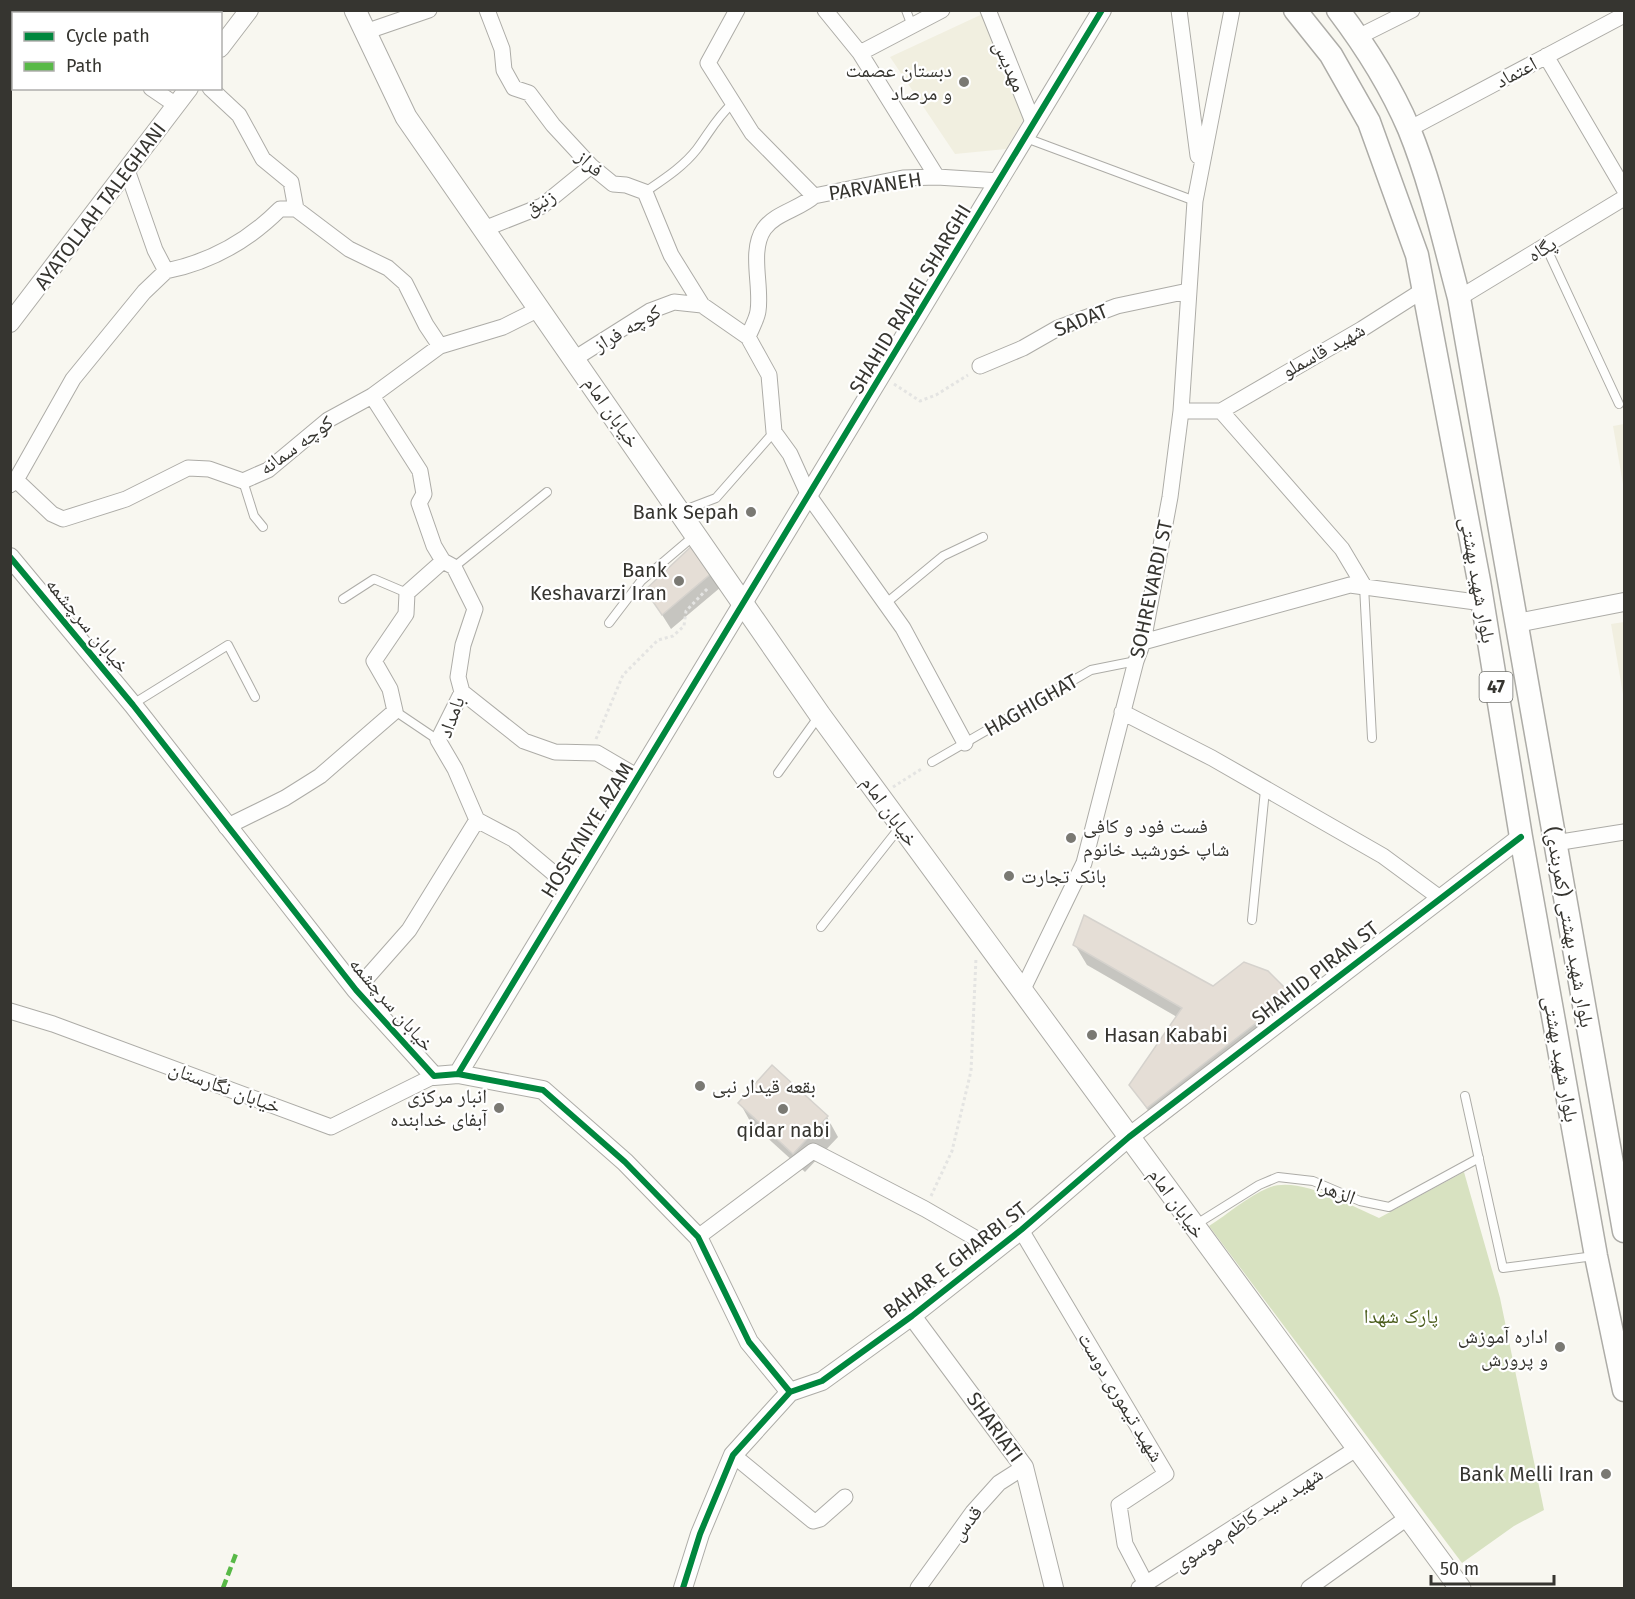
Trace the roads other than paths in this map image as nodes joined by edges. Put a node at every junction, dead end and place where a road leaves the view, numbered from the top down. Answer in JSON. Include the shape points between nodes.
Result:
{"nodes":[{"id":1,"x":249,"y":10,"type":"edge"},
{"id":2,"x":355,"y":10,"type":"edge"},
{"id":3,"x":429,"y":10,"type":"edge"},
{"id":4,"x":487,"y":10,"type":"edge"},
{"id":5,"x":737,"y":10,"type":"edge"},
{"id":6,"x":825,"y":10,"type":"edge"},
{"id":7,"x":906,"y":10,"type":"edge"},
{"id":8,"x":942,"y":10,"type":"edge"},
{"id":9,"x":988,"y":10,"type":"edge"},
{"id":10,"x":1102,"y":10,"type":"edge"},
{"id":11,"x":1179,"y":10,"type":"edge"},
{"id":12,"x":1232,"y":10,"type":"edge"},
{"id":13,"x":1295,"y":10,"type":"edge"},
{"id":14,"x":1338,"y":10,"type":"edge"},
{"id":15,"x":1412,"y":10,"type":"edge"},
{"id":16,"x":1624,"y":15,"type":"edge"},
{"id":17,"x":912,"y":26,"type":"junction"},
{"id":18,"x":365,"y":32,"type":"junction"},
{"id":19,"x":1358,"y":37,"type":"junction"},
{"id":20,"x":222,"y":43,"type":"edge"},
{"id":21,"x":860,"y":53,"type":"junction"},
{"id":22,"x":1546,"y":56,"type":"junction"},
{"id":23,"x":154,"y":90,"type":"edge"},
{"id":24,"x":187,"y":90,"type":"edge"},
{"id":25,"x":212,"y":90,"type":"edge"},
{"id":26,"x":732,"y":104,"type":"junction"},
{"id":27,"x":176,"y":105,"type":"junction"},
{"id":28,"x":1409,"y":129,"type":"junction"},
{"id":29,"x":1030,"y":130,"type":"junction"},
{"id":30,"x":591,"y":166,"type":"junction"},
{"id":31,"x":1200,"y":168,"type":"junction"},
{"id":32,"x":127,"y":170,"type":"junction"},
{"id":33,"x":937,"y":177,"type":"junction"},
{"id":34,"x":1000,"y":181,"type":"junction"},
{"id":35,"x":1624,"y":189,"type":"edge"},
{"id":36,"x":645,"y":192,"type":"junction"},
{"id":37,"x":814,"y":196,"type":"junction"},
{"id":38,"x":1624,"y":198,"type":"edge"},
{"id":39,"x":1195,"y":201,"type":"junction"},
{"id":40,"x":296,"y":208,"type":"junction"},
{"id":41,"x":484,"y":229,"type":"junction"},
{"id":42,"x":1546,"y":248,"type":"junction"},
{"id":43,"x":166,"y":271,"type":"junction"},
{"id":44,"x":1425,"y":289,"type":"junction"},
{"id":45,"x":1188,"y":291,"type":"junction"},
{"id":46,"x":1459,"y":298,"type":"junction"},
{"id":47,"x":702,"y":305,"type":"junction"},
{"id":48,"x":539,"y":309,"type":"junction"},
{"id":49,"x":10,"y":323,"type":"edge"},
{"id":50,"x":748,"y":337,"type":"junction"},
{"id":51,"x":440,"y":346,"type":"junction"},
{"id":52,"x":574,"y":358,"type":"junction"},
{"id":53,"x":980,"y":366,"type":"road end"},
{"id":54,"x":372,"y":396,"type":"junction"},
{"id":55,"x":1619,"y":404,"type":"dead end"},
{"id":56,"x":1181,"y":411,"type":"junction"},
{"id":57,"x":1221,"y":411,"type":"junction"},
{"id":58,"x":774,"y":432,"type":"junction"},
{"id":59,"x":243,"y":481,"type":"junction"},
{"id":60,"x":13,"y":483,"type":"edge"},
{"id":61,"x":547,"y":492,"type":"dead end"},
{"id":62,"x":809,"y":496,"type":"junction"},
{"id":63,"x":681,"y":512,"type":"junction"},
{"id":64,"x":263,"y":528,"type":"dead end"},
{"id":65,"x":696,"y":534,"type":"junction"},
{"id":66,"x":983,"y":537,"type":"dead end"},
{"id":67,"x":10,"y":557,"type":"edge"},
{"id":68,"x":448,"y":564,"type":"junction"},
{"id":69,"x":1364,"y":586,"type":"junction"},
{"id":70,"x":407,"y":593,"type":"junction"},
{"id":71,"x":343,"y":599,"type":"dead end"},
{"id":72,"x":1624,"y":602,"type":"edge"},
{"id":73,"x":1483,"y":603,"type":"junction"},
{"id":74,"x":745,"y":604,"type":"junction"},
{"id":75,"x":885,"y":604,"type":"junction"},
{"id":76,"x":609,"y":623,"type":"dead end"},
{"id":77,"x":1519,"y":633,"type":"junction"},
{"id":78,"x":1143,"y":642,"type":"junction"},
{"id":79,"x":1489,"y":649,"type":"junction"},
{"id":80,"x":1136,"y":661,"type":"junction"},
{"id":81,"x":462,"y":692,"type":"junction"},
{"id":82,"x":255,"y":697,"type":"dead end"},
{"id":83,"x":132,"y":705,"type":"junction"},
{"id":84,"x":394,"y":711,"type":"junction"},
{"id":85,"x":1122,"y":712,"type":"junction"},
{"id":86,"x":820,"y":715,"type":"junction"},
{"id":87,"x":1372,"y":738,"type":"dead end"},
{"id":88,"x":438,"y":740,"type":"junction"},
{"id":89,"x":965,"y":743,"type":"junction"},
{"id":90,"x":932,"y":762,"type":"road end"},
{"id":91,"x":778,"y":773,"type":"dead end"},
{"id":92,"x":638,"y":777,"type":"junction"},
{"id":93,"x":1265,"y":790,"type":"junction"},
{"id":94,"x":477,"y":820,"type":"junction"},
{"id":95,"x":901,"y":826,"type":"junction"},
{"id":96,"x":226,"y":827,"type":"junction"},
{"id":97,"x":1624,"y":832,"type":"edge"},
{"id":98,"x":1521,"y":837,"type":"junction"},
{"id":99,"x":1555,"y":843,"type":"junction"},
{"id":100,"x":570,"y":887,"type":"junction"},
{"id":101,"x":1440,"y":898,"type":"junction"},
{"id":102,"x":1252,"y":920,"type":"dead end"},
{"id":103,"x":821,"y":927,"type":"dead end"},
{"id":104,"x":356,"y":990,"type":"junction"},
{"id":105,"x":1022,"y":991,"type":"junction"},
{"id":106,"x":10,"y":1011,"type":"edge"},
{"id":107,"x":458,"y":1074,"type":"junction"},
{"id":108,"x":434,"y":1076,"type":"junction"},
{"id":109,"x":1465,"y":1096,"type":"dead end"},
{"id":110,"x":1129,"y":1137,"type":"junction"},
{"id":111,"x":1479,"y":1158,"type":"junction"},
{"id":112,"x":1194,"y":1226,"type":"junction"},
{"id":113,"x":1021,"y":1230,"type":"junction"},
{"id":114,"x":1624,"y":1231,"type":"edge"},
{"id":115,"x":698,"y":1237,"type":"junction"},
{"id":116,"x":996,"y":1250,"type":"junction"},
{"id":117,"x":1596,"y":1256,"type":"junction"},
{"id":118,"x":912,"y":1316,"type":"junction"},
{"id":119,"x":1624,"y":1390,"type":"edge"},
{"id":120,"x":790,"y":1392,"type":"junction"},
{"id":121,"x":1356,"y":1449,"type":"junction"},
{"id":122,"x":733,"y":1455,"type":"junction"},
{"id":123,"x":1024,"y":1467,"type":"junction"},
{"id":124,"x":845,"y":1497,"type":"dead end"},
{"id":125,"x":1407,"y":1518,"type":"junction"},
{"id":126,"x":1143,"y":1586,"type":"edge"},
{"id":127,"x":683,"y":1588,"type":"edge"},
{"id":128,"x":918,"y":1588,"type":"edge"},
{"id":129,"x":1054,"y":1588,"type":"edge"},
{"id":130,"x":1309,"y":1588,"type":"edge"},
{"id":131,"x":1460,"y":1588,"type":"edge"}],
"edges":[{"from":1,"to":20,"type":"street"},
{"from":2,"to":18,"type":"main road","name":"خیابان امام"},
{"from":3,"to":18,"type":"street"},
{"from":4,"to":30,"type":"street","name":"فراز","via":[[502,49],[504,70],[514,88],[530,93]]},
{"from":5,"to":26,"type":"street","via":[[708,63]]},
{"from":6,"to":21,"type":"street"},
{"from":7,"to":17,"type":"lane"},
{"from":8,"to":17,"type":"street"},
{"from":9,"to":29,"type":"street","name":"مهدیس"},
{"from":10,"to":29,"type":"street","name":"SHAHID RAJAEI SHARGHI"},
{"from":11,"to":31,"type":"street","name":"SOHREVARDI ST"},
{"from":12,"to":31,"type":"street","name":"SOHREVARDI ST"},
{"from":13,"to":44,"type":"main road","name":"بلوار شهید بهشتی","number":"47","via":[[1331,55],[1369,122],[1404,212]]},
{"from":14,"to":19,"type":"main road","name":"بلوار شهید بهشتی","number":"47"},
{"from":15,"to":19,"type":"street"},
{"from":16,"to":22,"type":"street","name":"اعتماد"},
{"from":17,"to":21,"type":"street"},
{"from":18,"to":41,"type":"main road","name":"خیابان امام","via":[[406,117]]},
{"from":19,"to":28,"type":"main road","name":"بلوار شهید بهشتی","number":"47"},
{"from":21,"to":33,"type":"street"},
{"from":22,"to":28,"type":"street","name":"اعتماد"},
{"from":22,"to":35,"type":"street"},
{"from":23,"to":27,"type":"street"},
{"from":24,"to":27,"type":"street","name":"AYATOLLAH TALEGHANI"},
{"from":25,"to":40,"type":"street","via":[[239,115],[263,159],[291,182]]},
{"from":26,"to":36,"type":"lane","via":[[675,172]]},
{"from":26,"to":37,"type":"street","via":[[752,133]]},
{"from":27,"to":32,"type":"street","name":"AYATOLLAH TALEGHANI"},
{"from":28,"to":46,"type":"main road","name":"بلوار شهید بهشتی","number":"47"},
{"from":29,"to":34,"type":"street","name":"SHAHID RAJAEI SHARGHI"},
{"from":29,"to":39,"type":"lane"},
{"from":30,"to":36,"type":"street","name":"فراز","via":[[613,184]]},
{"from":30,"to":41,"type":"street","name":"زنبق","via":[[542,206]]},
{"from":31,"to":39,"type":"street","name":"SOHREVARDI ST"},
{"from":32,"to":43,"type":"street"},
{"from":32,"to":49,"type":"street","name":"AYATOLLAH TALEGHANI"},
{"from":33,"to":34,"type":"street","name":"PARVANEH"},
{"from":33,"to":37,"type":"street","name":"PARVANEH","via":[[903,177]]},
{"from":34,"to":62,"type":"street","name":"SHAHID RAJAEI SHARGHI"},
{"from":36,"to":47,"type":"street","via":[[671,255]]},
{"from":37,"to":50,"type":"street","name":"PARVANEH","via":[[764,229],[758,248],[758,312]]},
{"from":38,"to":42,"type":"street","name":"پگاه"},
{"from":39,"to":45,"type":"street","name":"SOHREVARDI ST"},
{"from":40,"to":43,"type":"street","via":[[280,209],[262,227],[208,260]]},
{"from":40,"to":51,"type":"street","via":[[349,249],[388,268],[405,283]]},
{"from":41,"to":48,"type":"main road","name":"خیابان امام"},
{"from":42,"to":46,"type":"street","name":"پگاه"},
{"from":42,"to":55,"type":"lane"},
{"from":43,"to":60,"type":"street","via":[[144,292],[74,379]]},
{"from":44,"to":57,"type":"street","name":"شهید قاسملو"},
{"from":44,"to":73,"type":"main road","name":"بلوار شهید بهشتی","number":"47"},
{"from":45,"to":53,"type":"street","name":"SADAT","via":[[1117,306],[1058,328]]},
{"from":45,"to":56,"type":"street","name":"SOHREVARDI ST"},
{"from":46,"to":77,"type":"main road","name":"بلوار شهید بهشتی","number":"47"},
{"from":47,"to":50,"type":"street"},
{"from":47,"to":52,"type":"street","name":"کوچه فراز","via":[[674,302],[650,311]]},
{"from":48,"to":51,"type":"street","name":"کوچه سمانه","via":[[503,327]]},
{"from":48,"to":52,"type":"main road","name":"خیابان امام"},
{"from":50,"to":58,"type":"street","via":[[769,375]]},
{"from":51,"to":54,"type":"street","name":"کوچه سمانه"},
{"from":52,"to":63,"type":"main road","name":"خیابان امام"},
{"from":54,"to":59,"type":"street","name":"کوچه سمانه","via":[[328,420],[268,470]]},
{"from":54,"to":68,"type":"street","name":"بامداد","via":[[420,471],[424,494],[418,503],[434,546]]},
{"from":56,"to":57,"type":"street"},
{"from":56,"to":78,"type":"street","name":"SOHREVARDI ST","via":[[1170,497]]},
{"from":57,"to":69,"type":"street","via":[[1342,549]]},
{"from":58,"to":62,"type":"street","via":[[790,454]]},
{"from":58,"to":63,"type":"lane","via":[[716,498]]},
{"from":59,"to":60,"type":"street","name":"کوچه سمانه","via":[[209,469],[188,468],[126,500],[63,519]]},
{"from":59,"to":64,"type":"lane","via":[[254,516]]},
{"from":61,"to":68,"type":"lane"},
{"from":62,"to":74,"type":"street","name":"SHAHID RAJAEI SHARGHI"},
{"from":62,"to":75,"type":"street"},
{"from":63,"to":65,"type":"main road","name":"خیابان امام"},
{"from":65,"to":74,"type":"main road","name":"خیابان امام"},
{"from":65,"to":76,"type":"lane","via":[[641,580]]},
{"from":66,"to":75,"type":"lane","via":[[944,556]]},
{"from":67,"to":83,"type":"street","name":"خیابان سرچشمه"},
{"from":68,"to":70,"type":"street"},
{"from":68,"to":81,"type":"street","name":"بامداد","via":[[475,609],[463,645],[459,677]]},
{"from":69,"to":73,"type":"street"},
{"from":69,"to":78,"type":"street","via":[[1350,585]]},
{"from":69,"to":87,"type":"lane"},
{"from":70,"to":71,"type":"lane","via":[[374,579]]},
{"from":70,"to":84,"type":"street","via":[[406,614],[374,661],[390,688]]},
{"from":72,"to":77,"type":"street","via":[[1549,615]]},
{"from":73,"to":79,"type":"main road","name":"بلوار شهید بهشتی","number":"47"},
{"from":74,"to":86,"type":"main road","name":"خیابان امام"},
{"from":74,"to":92,"type":"street","name":"HOSEYNIYE AZAM"},
{"from":75,"to":89,"type":"street","via":[[922,662]]},
{"from":77,"to":79,"type":"main road","via":[[1511,653],[1502,656]]},
{"from":77,"to":99,"type":"main road","name":"بلوار شهید بهشتی (کمربندی)","number":"47"},
{"from":78,"to":80,"type":"street","name":"SOHREVARDI ST"},
{"from":79,"to":98,"type":"main road","name":"بلوار شهید بهشتی","number":"47"},
{"from":80,"to":85,"type":"street","name":"SOHREVARDI ST"},
{"from":80,"to":89,"type":"lane","name":"HAGHIGHAT","via":[[1091,670]]},
{"from":81,"to":88,"type":"street","name":"بامداد"},
{"from":81,"to":92,"type":"street","via":[[524,741],[555,752],[591,752]]},
{"from":82,"to":83,"type":"lane","via":[[228,645]]},
{"from":83,"to":96,"type":"street","name":"خیابان سرچشمه"},
{"from":84,"to":88,"type":"lane"},
{"from":84,"to":96,"type":"street","via":[[320,776]]},
{"from":85,"to":93,"type":"street"},
{"from":85,"to":105,"type":"street","name":"SOHREVARDI ST","via":[[1084,863]]},
{"from":86,"to":91,"type":"lane"},
{"from":86,"to":95,"type":"main road","name":"خیابان امام"},
{"from":88,"to":94,"type":"street","name":"بامداد"},
{"from":89,"to":90,"type":"lane","name":"HAGHIGHAT"},
{"from":92,"to":100,"type":"street","name":"HOSEYNIYE AZAM"},
{"from":93,"to":101,"type":"street","via":[[1383,856]]},
{"from":93,"to":102,"type":"lane"},
{"from":94,"to":100,"type":"street","via":[[513,839]]},
{"from":94,"to":104,"type":"street","via":[[409,930]]},
{"from":95,"to":103,"type":"lane"},
{"from":95,"to":105,"type":"main road","name":"خیابان امام"},
{"from":96,"to":104,"type":"street","name":"خیابان سرچشمه"},
{"from":97,"to":99,"type":"street"},
{"from":98,"to":101,"type":"street","name":"SHAHID PIRAN ST"},
{"from":98,"to":117,"type":"main road","name":"بلوار شهید بهشتی","number":"47"},
{"from":99,"to":114,"type":"main road","name":"بلوار شهید بهشتی (کمربندی)","number":"47"},
{"from":100,"to":107,"type":"street","name":"HOSEYNIYE AZAM"},
{"from":101,"to":110,"type":"street","name":"SHAHID PIRAN ST"},
{"from":104,"to":108,"type":"street","name":"خیابان سرچشمه"},
{"from":105,"to":110,"type":"main road","name":"خیابان امام"},
{"from":106,"to":108,"type":"street","name":"خیابان نگارستان","via":[[331,1126]]},
{"from":107,"to":108,"type":"street","name":"خیابان سرچشمه"},
{"from":107,"to":115,"type":"street","name":"خیابان سرچشمه","via":[[543,1090],[625,1162]]},
{"from":109,"to":111,"type":"lane"},
{"from":110,"to":112,"type":"main road","name":"خیابان امام"},
{"from":110,"to":113,"type":"street","name":"BAHAR E GHARBI ST"},
{"from":111,"to":112,"type":"lane","name":"الزهرا","via":[[1389,1207],[1360,1201],[1313,1181],[1278,1177]]},
{"from":111,"to":117,"type":"lane","via":[[1503,1268]]},
{"from":112,"to":121,"type":"main road","name":"خیابان امام"},
{"from":113,"to":116,"type":"street","name":"BAHAR E GHARBI ST"},
{"from":113,"to":126,"type":"street","name":"شهید تیموری دوست","via":[[1166,1474],[1119,1505],[1125,1544]]},
{"from":115,"to":116,"type":"street","via":[[813,1151]]},
{"from":115,"to":120,"type":"street","name":"خیابان سرچشمه","via":[[749,1342]]},
{"from":116,"to":118,"type":"street","name":"BAHAR E GHARBI ST"},
{"from":117,"to":119,"type":"main road","name":"بلوار شهید بهشتی","number":"47"},
{"from":118,"to":120,"type":"street","name":"BAHAR E GHARBI ST","via":[[822,1381]]},
{"from":118,"to":123,"type":"street","name":"SHARIATI"},
{"from":120,"to":122,"type":"street"},
{"from":121,"to":125,"type":"main road","name":"خیابان امام"},
{"from":121,"to":126,"type":"street","name":"شهید سید کاظم موسوی"},
{"from":122,"to":124,"type":"street","via":[[813,1521]]},
{"from":122,"to":127,"type":"street","via":[[700,1534]]},
{"from":123,"to":128,"type":"street","name":"قدس","via":[[999,1483],[973,1512]]},
{"from":123,"to":129,"type":"street","name":"SHARIATI"},
{"from":125,"to":130,"type":"street"},
{"from":125,"to":131,"type":"main road","name":"خیابان امام"}]}
